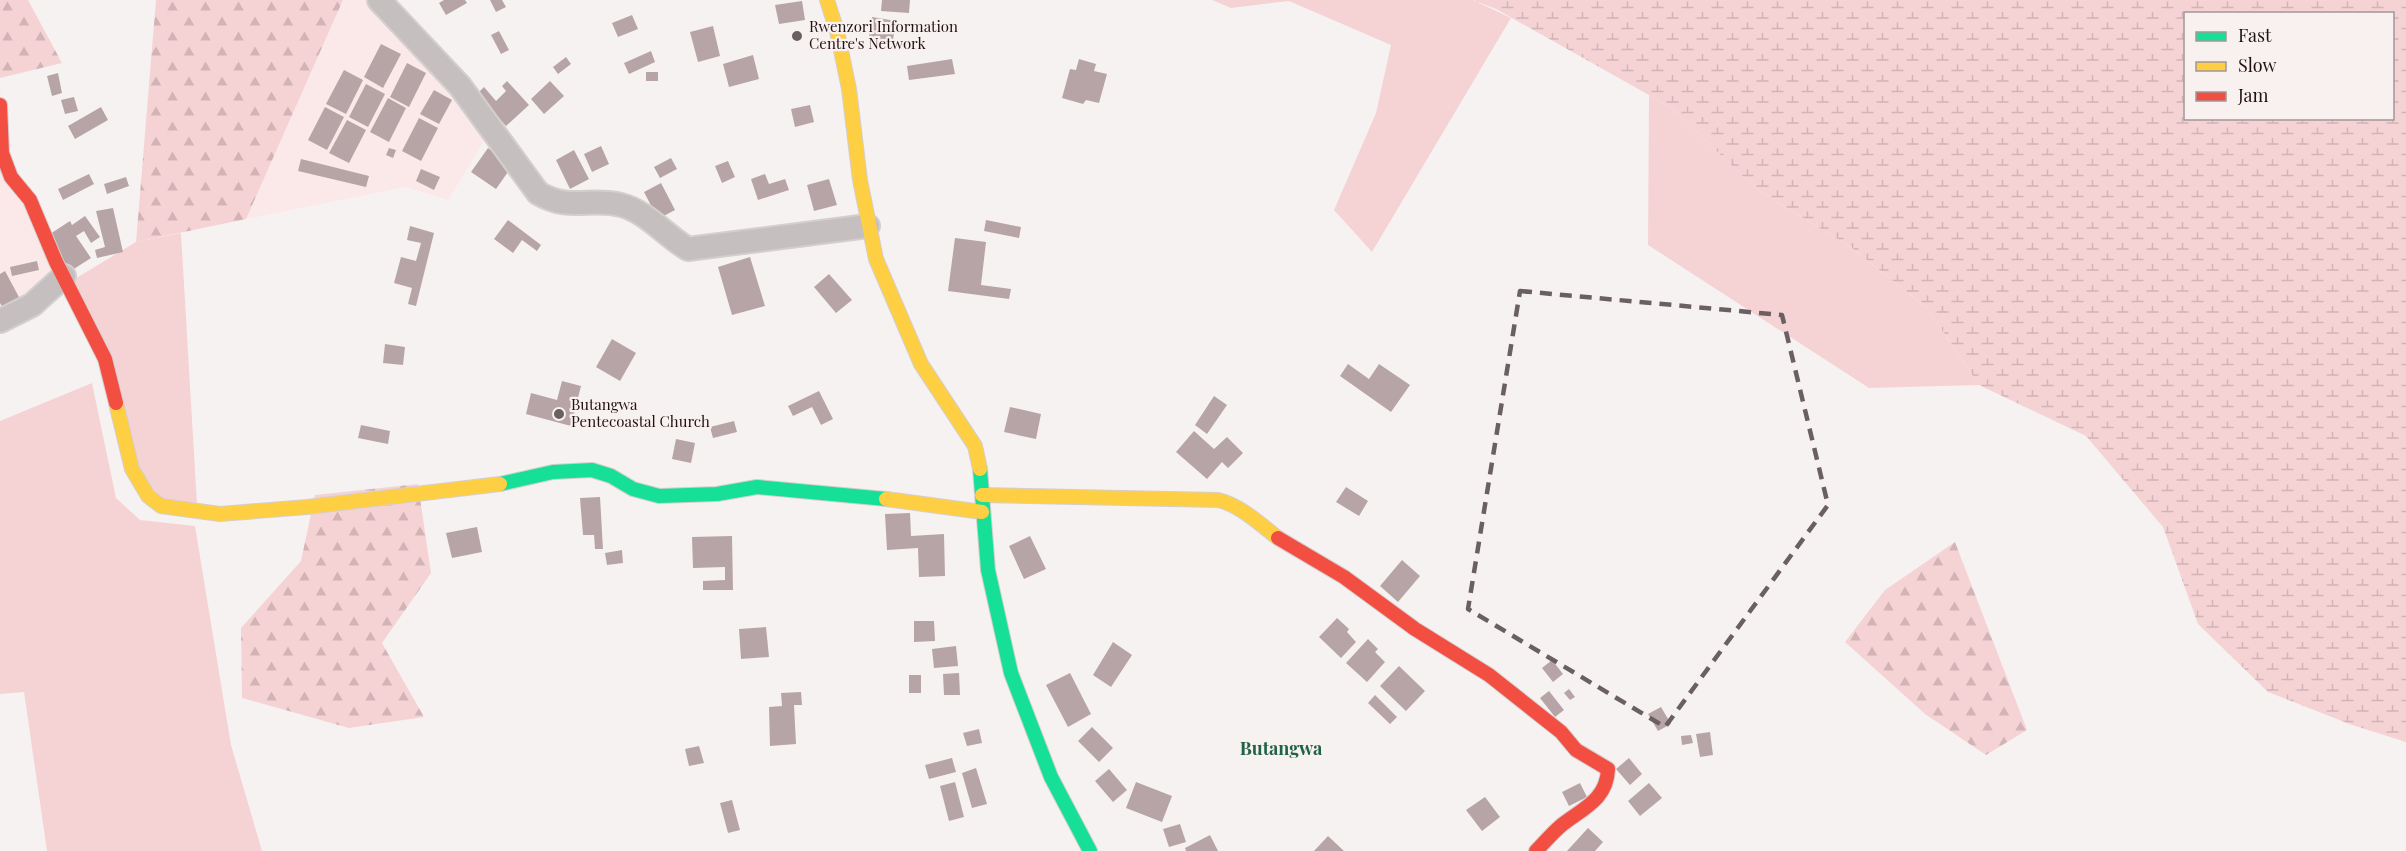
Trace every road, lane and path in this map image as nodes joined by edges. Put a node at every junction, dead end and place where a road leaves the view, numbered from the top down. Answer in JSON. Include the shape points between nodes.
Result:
{"nodes":[{"id":1,"x":380,"y":0,"type":"edge"},
{"id":2,"x":827,"y":0,"type":"edge"},
{"id":3,"x":0,"y":105,"type":"edge"},
{"id":4,"x":868,"y":226,"type":"junction"},
{"id":5,"x":64,"y":276,"type":"junction"},
{"id":6,"x":0,"y":321,"type":"edge"},
{"id":7,"x":982,"y":495,"type":"junction"},
{"id":8,"x":982,"y":512,"type":"junction"},
{"id":9,"x":1090,"y":851,"type":"edge"},
{"id":10,"x":1536,"y":851,"type":"edge"}],
"edges":[{"from":1,"to":4,"type":"street","via":[[460,86],[538,192],[552,201],[630,208],[687,249]]},
{"from":2,"to":4,"type":"street","via":[[849,89]]},
{"from":3,"to":5,"type":"street","via":[[2,153],[11,177],[30,200]]},
{"from":4,"to":7,"type":"street","via":[[883,276],[921,364],[975,446]]},
{"from":5,"to":6,"type":"street","via":[[32,305]]},
{"from":5,"to":8,"type":"street","via":[[105,359],[132,469],[147,496],[161,506],[220,514],[307,507],[484,487],[553,472],[592,470],[659,496],[717,494],[757,487],[922,501]]},
{"from":7,"to":8,"type":"street"},
{"from":7,"to":10,"type":"street","via":[[1218,500],[1251,516],[1285,543],[1344,577],[1489,675],[1561,732],[1576,750],[1608,769],[1601,796]]},
{"from":8,"to":9,"type":"street","via":[[988,570],[1011,673],[1051,777]]}]}
